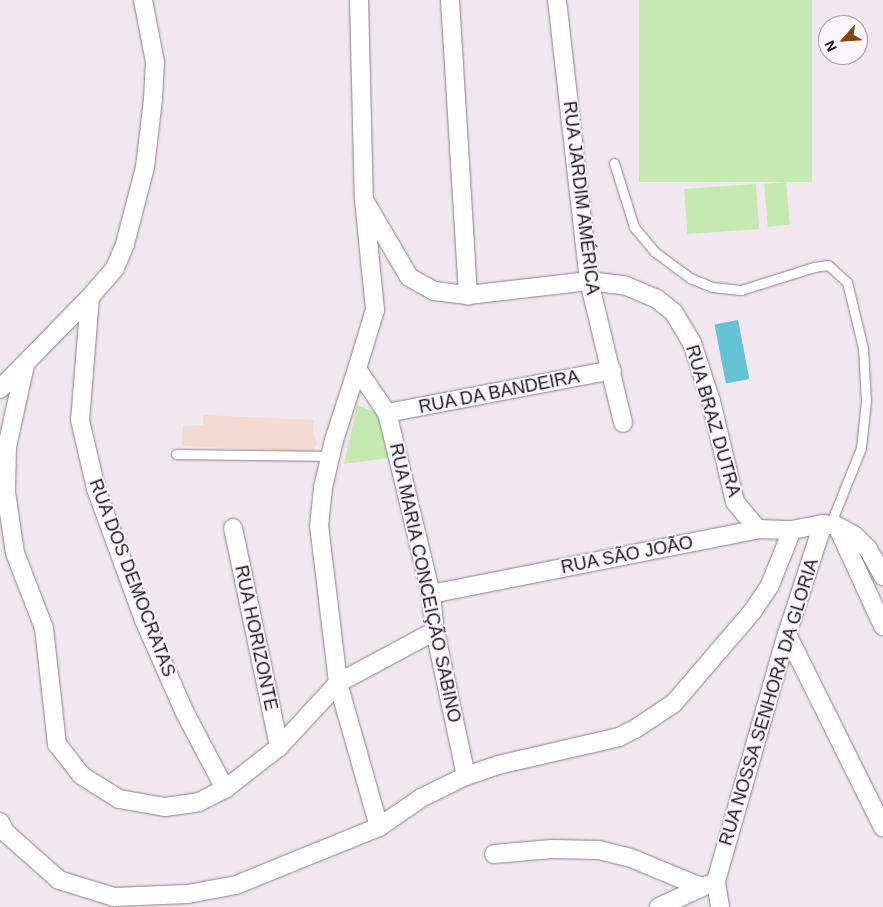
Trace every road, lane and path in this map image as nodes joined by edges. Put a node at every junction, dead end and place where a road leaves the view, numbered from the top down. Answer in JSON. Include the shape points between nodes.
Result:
{"nodes":[{"id":1,"x":143,"y":0,"type":"edge"},
{"id":2,"x":359,"y":0,"type":"edge"},
{"id":3,"x":450,"y":0,"type":"edge"},
{"id":4,"x":557,"y":0,"type":"edge"},
{"id":5,"x":614,"y":163,"type":"dead end"},
{"id":6,"x":364,"y":200,"type":"junction"},
{"id":7,"x":589,"y":281,"type":"junction"},
{"id":8,"x":468,"y":295,"type":"junction"},
{"id":9,"x":90,"y":297,"type":"junction"},
{"id":10,"x":25,"y":364,"type":"junction"},
{"id":11,"x":357,"y":369,"type":"junction"},
{"id":12,"x":612,"y":370,"type":"junction"},
{"id":13,"x":0,"y":389,"type":"edge"},
{"id":14,"x":387,"y":413,"type":"junction"},
{"id":15,"x":623,"y":423,"type":"dead end"},
{"id":16,"x":176,"y":454,"type":"dead end"},
{"id":17,"x":330,"y":456,"type":"junction"},
{"id":18,"x":830,"y":525,"type":"junction"},
{"id":19,"x":233,"y":528,"type":"dead end"},
{"id":20,"x":758,"y":529,"type":"junction"},
{"id":21,"x":792,"y":530,"type":"junction"},
{"id":22,"x":883,"y":576,"type":"edge"},
{"id":23,"x":431,"y":594,"type":"junction"},
{"id":24,"x":883,"y":626,"type":"edge"},
{"id":25,"x":436,"y":631,"type":"junction"},
{"id":26,"x":787,"y":634,"type":"junction"},
{"id":27,"x":338,"y":683,"type":"junction"},
{"id":28,"x":279,"y":747,"type":"junction"},
{"id":29,"x":466,"y":776,"type":"junction"},
{"id":30,"x":225,"y":789,"type":"junction"},
{"id":31,"x":0,"y":822,"type":"edge"},
{"id":32,"x":380,"y":827,"type":"junction"},
{"id":33,"x":883,"y":827,"type":"edge"},
{"id":34,"x":494,"y":854,"type":"dead end"},
{"id":35,"x":709,"y":884,"type":"junction"},
{"id":36,"x":659,"y":907,"type":"edge"},
{"id":37,"x":720,"y":907,"type":"edge"}],
"edges":[{"from":1,"to":9,"type":"street","via":[[156,62],[145,167],[125,244],[115,268]]},
{"from":2,"to":6,"type":"street"},
{"from":3,"to":8,"type":"street"},
{"from":4,"to":7,"type":"street","name":"RUA JARDIM AMÉRICA"},
{"from":5,"to":18,"type":"lane","via":[[634,227],[656,252],[690,278],[712,287],[741,290],[828,265],[847,282],[863,348],[866,401],[861,448]]},
{"from":6,"to":8,"type":"street","name":"RUA BRAZ DUTRA","via":[[409,277],[434,291]]},
{"from":6,"to":11,"type":"street","via":[[375,310]]},
{"from":7,"to":8,"type":"street","name":"RUA BRAZ DUTRA"},
{"from":7,"to":12,"type":"street","name":"RUA JARDIM AMÉRICA"},
{"from":7,"to":20,"type":"street","name":"RUA BRAZ DUTRA","via":[[624,285],[656,299],[683,324],[712,401],[735,502]]},
{"from":9,"to":10,"type":"street"},
{"from":9,"to":30,"type":"street","name":"RUA DOS DEMOCRATAS","via":[[80,420],[96,490],[144,620],[185,713]]},
{"from":10,"to":13,"type":"street"},
{"from":10,"to":30,"type":"street","via":[[7,447],[6,492],[15,553],[44,628],[57,744],[81,775],[119,798],[166,807],[199,802]]},
{"from":11,"to":14,"type":"street","name":"RUA MARIA CONCEIÇÃO SABINO"},
{"from":11,"to":17,"type":"street"},
{"from":12,"to":14,"type":"street","name":"RUA DA BANDEIRA"},
{"from":12,"to":15,"type":"street","name":"RUA JARDIM AMÉRICA"},
{"from":14,"to":23,"type":"street","name":"RUA MARIA CONCEIÇÃO SABINO"},
{"from":16,"to":17,"type":"lane"},
{"from":17,"to":27,"type":"street","via":[[319,525]]},
{"from":18,"to":21,"type":"street","name":"RUA SÃO JOÃO"},
{"from":18,"to":22,"type":"street","via":[[862,542]]},
{"from":18,"to":24,"type":"street"},
{"from":18,"to":26,"type":"street","name":"RUA NOSSA SENHORA DA GLORIA"},
{"from":19,"to":28,"type":"street","name":"RUA HORIZONTE"},
{"from":20,"to":21,"type":"street","name":"RUA SÃO JOÃO"},
{"from":20,"to":23,"type":"street","name":"RUA SÃO JOÃO"},
{"from":21,"to":29,"type":"street","via":[[770,586],[752,612],[674,703],[619,737],[498,765]]},
{"from":23,"to":25,"type":"street","name":"RUA MARIA CONCEIÇÃO SABINO"},
{"from":25,"to":27,"type":"street"},
{"from":25,"to":29,"type":"street","name":"RUA MARIA CONCEIÇÃO SABINO"},
{"from":26,"to":33,"type":"street"},
{"from":26,"to":35,"type":"street","name":"RUA NOSSA SENHORA DA GLORIA"},
{"from":27,"to":28,"type":"street"},
{"from":27,"to":32,"type":"street"},
{"from":28,"to":30,"type":"street"},
{"from":29,"to":32,"type":"street","via":[[421,798]]},
{"from":31,"to":32,"type":"street","via":[[5,832],[59,880],[114,897],[188,894],[236,885]]},
{"from":34,"to":35,"type":"street","via":[[552,849],[599,850]]},
{"from":35,"to":36,"type":"street"},
{"from":35,"to":37,"type":"street"}]}
